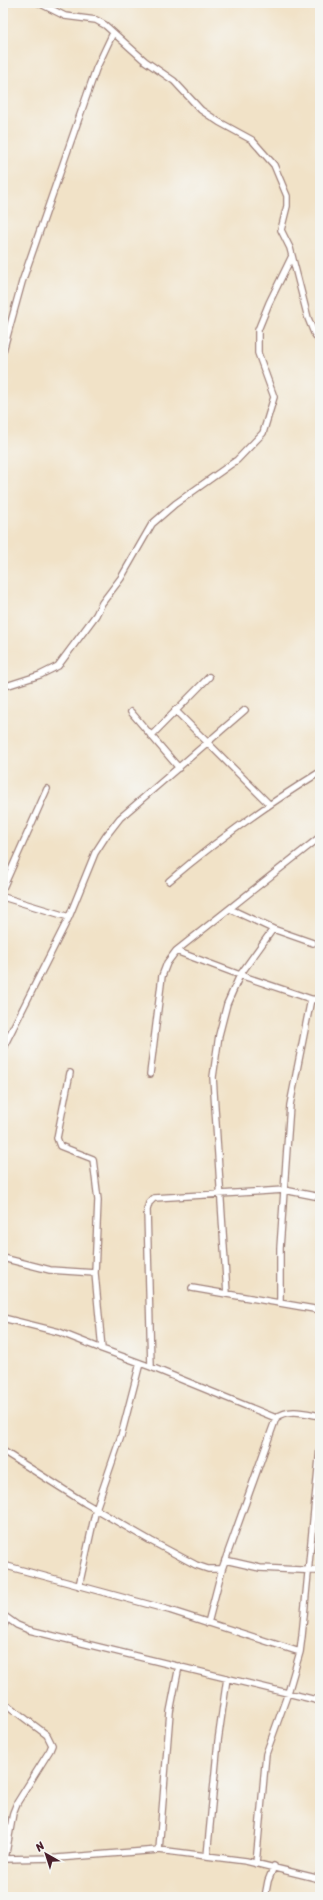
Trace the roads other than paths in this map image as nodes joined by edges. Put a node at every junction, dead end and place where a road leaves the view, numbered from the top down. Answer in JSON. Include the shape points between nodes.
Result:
{"nodes":[{"id":1,"x":39,"y":3,"type":"edge"},
{"id":2,"x":113,"y":33,"type":"junction"},
{"id":3,"x":292,"y":256,"type":"junction"},
{"id":4,"x":320,"y":342,"type":"edge"},
{"id":5,"x":3,"y":351,"type":"edge"},
{"id":6,"x":209,"y":677,"type":"dead end"},
{"id":7,"x":3,"y":688,"type":"edge"},
{"id":8,"x":176,"y":710,"type":"junction"},
{"id":9,"x":245,"y":710,"type":"dead end"},
{"id":10,"x":131,"y":712,"type":"dead end"},
{"id":11,"x":151,"y":736,"type":"junction"},
{"id":12,"x":208,"y":743,"type":"junction"},
{"id":13,"x":179,"y":768,"type":"junction"},
{"id":14,"x":320,"y":772,"type":"edge"},
{"id":15,"x":47,"y":790,"type":"dead end"},
{"id":16,"x":269,"y":804,"type":"junction"},
{"id":17,"x":319,"y":839,"type":"edge"},
{"id":18,"x":169,"y":881,"type":"dead end"},
{"id":19,"x":3,"y":888,"type":"edge"},
{"id":20,"x":3,"y":897,"type":"edge"},
{"id":21,"x":230,"y":910,"type":"junction"},
{"id":22,"x":69,"y":917,"type":"junction"},
{"id":23,"x":273,"y":929,"type":"junction"},
{"id":24,"x":313,"y":943,"type":"dead end"},
{"id":25,"x":176,"y":951,"type":"junction"},
{"id":26,"x":240,"y":976,"type":"junction"},
{"id":27,"x":311,"y":999,"type":"junction"},
{"id":28,"x":320,"y":1000,"type":"edge"},
{"id":29,"x":3,"y":1048,"type":"edge"},
{"id":30,"x":70,"y":1073,"type":"dead end"},
{"id":31,"x":150,"y":1074,"type":"dead end"},
{"id":32,"x":284,"y":1190,"type":"junction"},
{"id":33,"x":221,"y":1194,"type":"junction"},
{"id":34,"x":320,"y":1197,"type":"edge"},
{"id":35,"x":3,"y":1258,"type":"edge"},
{"id":36,"x":95,"y":1273,"type":"junction"},
{"id":37,"x":192,"y":1288,"type":"dead end"},
{"id":38,"x":227,"y":1294,"type":"junction"},
{"id":39,"x":280,"y":1303,"type":"junction"},
{"id":40,"x":320,"y":1310,"type":"edge"},
{"id":41,"x":3,"y":1318,"type":"edge"},
{"id":42,"x":102,"y":1349,"type":"junction"},
{"id":43,"x":140,"y":1363,"type":"junction"},
{"id":44,"x":151,"y":1367,"type":"junction"},
{"id":45,"x":320,"y":1416,"type":"edge"},
{"id":46,"x":276,"y":1418,"type":"junction"},
{"id":47,"x":320,"y":1448,"type":"edge"},
{"id":48,"x":3,"y":1451,"type":"edge"},
{"id":49,"x":96,"y":1509,"type":"junction"},
{"id":50,"x":225,"y":1560,"type":"junction"},
{"id":51,"x":3,"y":1565,"type":"edge"},
{"id":52,"x":222,"y":1569,"type":"junction"},
{"id":53,"x":307,"y":1571,"type":"junction"},
{"id":54,"x":320,"y":1571,"type":"edge"},
{"id":55,"x":79,"y":1586,"type":"junction"},
{"id":56,"x":5,"y":1617,"type":"edge"},
{"id":57,"x":208,"y":1623,"type":"junction"},
{"id":58,"x":3,"y":1627,"type":"edge"},
{"id":59,"x":300,"y":1652,"type":"junction"},
{"id":60,"x":178,"y":1666,"type":"junction"},
{"id":61,"x":227,"y":1678,"type":"junction"},
{"id":62,"x":288,"y":1693,"type":"junction"},
{"id":63,"x":320,"y":1701,"type":"edge"},
{"id":64,"x":3,"y":1702,"type":"edge"},
{"id":65,"x":159,"y":1850,"type":"junction"},
{"id":66,"x":207,"y":1856,"type":"junction"},
{"id":67,"x":4,"y":1859,"type":"edge"},
{"id":68,"x":256,"y":1864,"type":"junction"},
{"id":69,"x":274,"y":1866,"type":"junction"},
{"id":70,"x":320,"y":1879,"type":"edge"},
{"id":71,"x":265,"y":1897,"type":"edge"}],
"edges":[{"from":1,"to":2,"type":"street","via":[[65,16],[96,20]]},
{"from":2,"to":3,"type":"street","via":[[145,61],[174,81],[201,110],[252,140],[264,151],[274,165],[287,196],[281,230]]},
{"from":2,"to":5,"type":"street","via":[[96,69],[22,282]]},
{"from":3,"to":4,"type":"street","via":[[308,318]]},
{"from":3,"to":7,"type":"street","via":[[268,303],[258,330],[258,353],[274,397],[263,433],[237,460],[175,504],[152,524],[121,578],[58,666]]},
{"from":6,"to":8,"type":"street"},
{"from":8,"to":11,"type":"street"},
{"from":8,"to":12,"type":"street"},
{"from":9,"to":12,"type":"street"},
{"from":10,"to":11,"type":"street"},
{"from":11,"to":13,"type":"street"},
{"from":12,"to":13,"type":"street"},
{"from":12,"to":16,"type":"street"},
{"from":13,"to":22,"type":"street","via":[[120,818],[106,836],[95,853]]},
{"from":14,"to":16,"type":"street"},
{"from":15,"to":19,"type":"street"},
{"from":16,"to":18,"type":"street","via":[[200,854]]},
{"from":17,"to":21,"type":"street"},
{"from":20,"to":22,"type":"street"},
{"from":21,"to":23,"type":"street"},
{"from":21,"to":25,"type":"street"},
{"from":22,"to":29,"type":"street"},
{"from":23,"to":24,"type":"street"},
{"from":23,"to":26,"type":"street"},
{"from":25,"to":26,"type":"street"},
{"from":25,"to":31,"type":"street","via":[[162,976]]},
{"from":26,"to":27,"type":"street"},
{"from":26,"to":33,"type":"street","via":[[227,1004],[219,1035],[213,1077]]},
{"from":27,"to":28,"type":"street"},
{"from":27,"to":32,"type":"street","via":[[290,1105]]},
{"from":30,"to":36,"type":"street","via":[[57,1138],[60,1146],[93,1159],[98,1200]]},
{"from":32,"to":33,"type":"street"},
{"from":32,"to":34,"type":"street"},
{"from":32,"to":39,"type":"street"},
{"from":33,"to":38,"type":"street"},
{"from":33,"to":44,"type":"street","via":[[154,1198],[149,1203],[147,1210]]},
{"from":35,"to":36,"type":"street","via":[[56,1271]]},
{"from":36,"to":42,"type":"street"},
{"from":37,"to":38,"type":"street"},
{"from":38,"to":39,"type":"street"},
{"from":39,"to":40,"type":"street"},
{"from":41,"to":42,"type":"street","via":[[59,1332]]},
{"from":42,"to":43,"type":"street"},
{"from":43,"to":44,"type":"street"},
{"from":43,"to":49,"type":"street","via":[[121,1436]]},
{"from":44,"to":46,"type":"street"},
{"from":45,"to":46,"type":"street","via":[[292,1411]]},
{"from":46,"to":50,"type":"street"},
{"from":47,"to":53,"type":"street"},
{"from":48,"to":49,"type":"street"},
{"from":49,"to":52,"type":"street","via":[[196,1565],[208,1569]]},
{"from":49,"to":55,"type":"street"},
{"from":50,"to":52,"type":"street"},
{"from":50,"to":53,"type":"street","via":[[260,1568]]},
{"from":51,"to":55,"type":"street"},
{"from":52,"to":57,"type":"street"},
{"from":53,"to":54,"type":"street"},
{"from":53,"to":59,"type":"street"},
{"from":55,"to":57,"type":"street"},
{"from":56,"to":58,"type":"street"},
{"from":56,"to":60,"type":"street","via":[[29,1630]]},
{"from":57,"to":59,"type":"street"},
{"from":59,"to":62,"type":"street"},
{"from":60,"to":61,"type":"street"},
{"from":60,"to":65,"type":"street","via":[[170,1712]]},
{"from":61,"to":62,"type":"street"},
{"from":61,"to":66,"type":"street"},
{"from":62,"to":63,"type":"street"},
{"from":62,"to":68,"type":"street","via":[[266,1754]]},
{"from":64,"to":67,"type":"street","via":[[47,1736],[52,1745],[13,1813]]},
{"from":65,"to":66,"type":"street"},
{"from":65,"to":67,"type":"street","via":[[57,1858]]},
{"from":66,"to":68,"type":"street"},
{"from":68,"to":69,"type":"street"},
{"from":69,"to":70,"type":"street"},
{"from":69,"to":71,"type":"street"}]}
